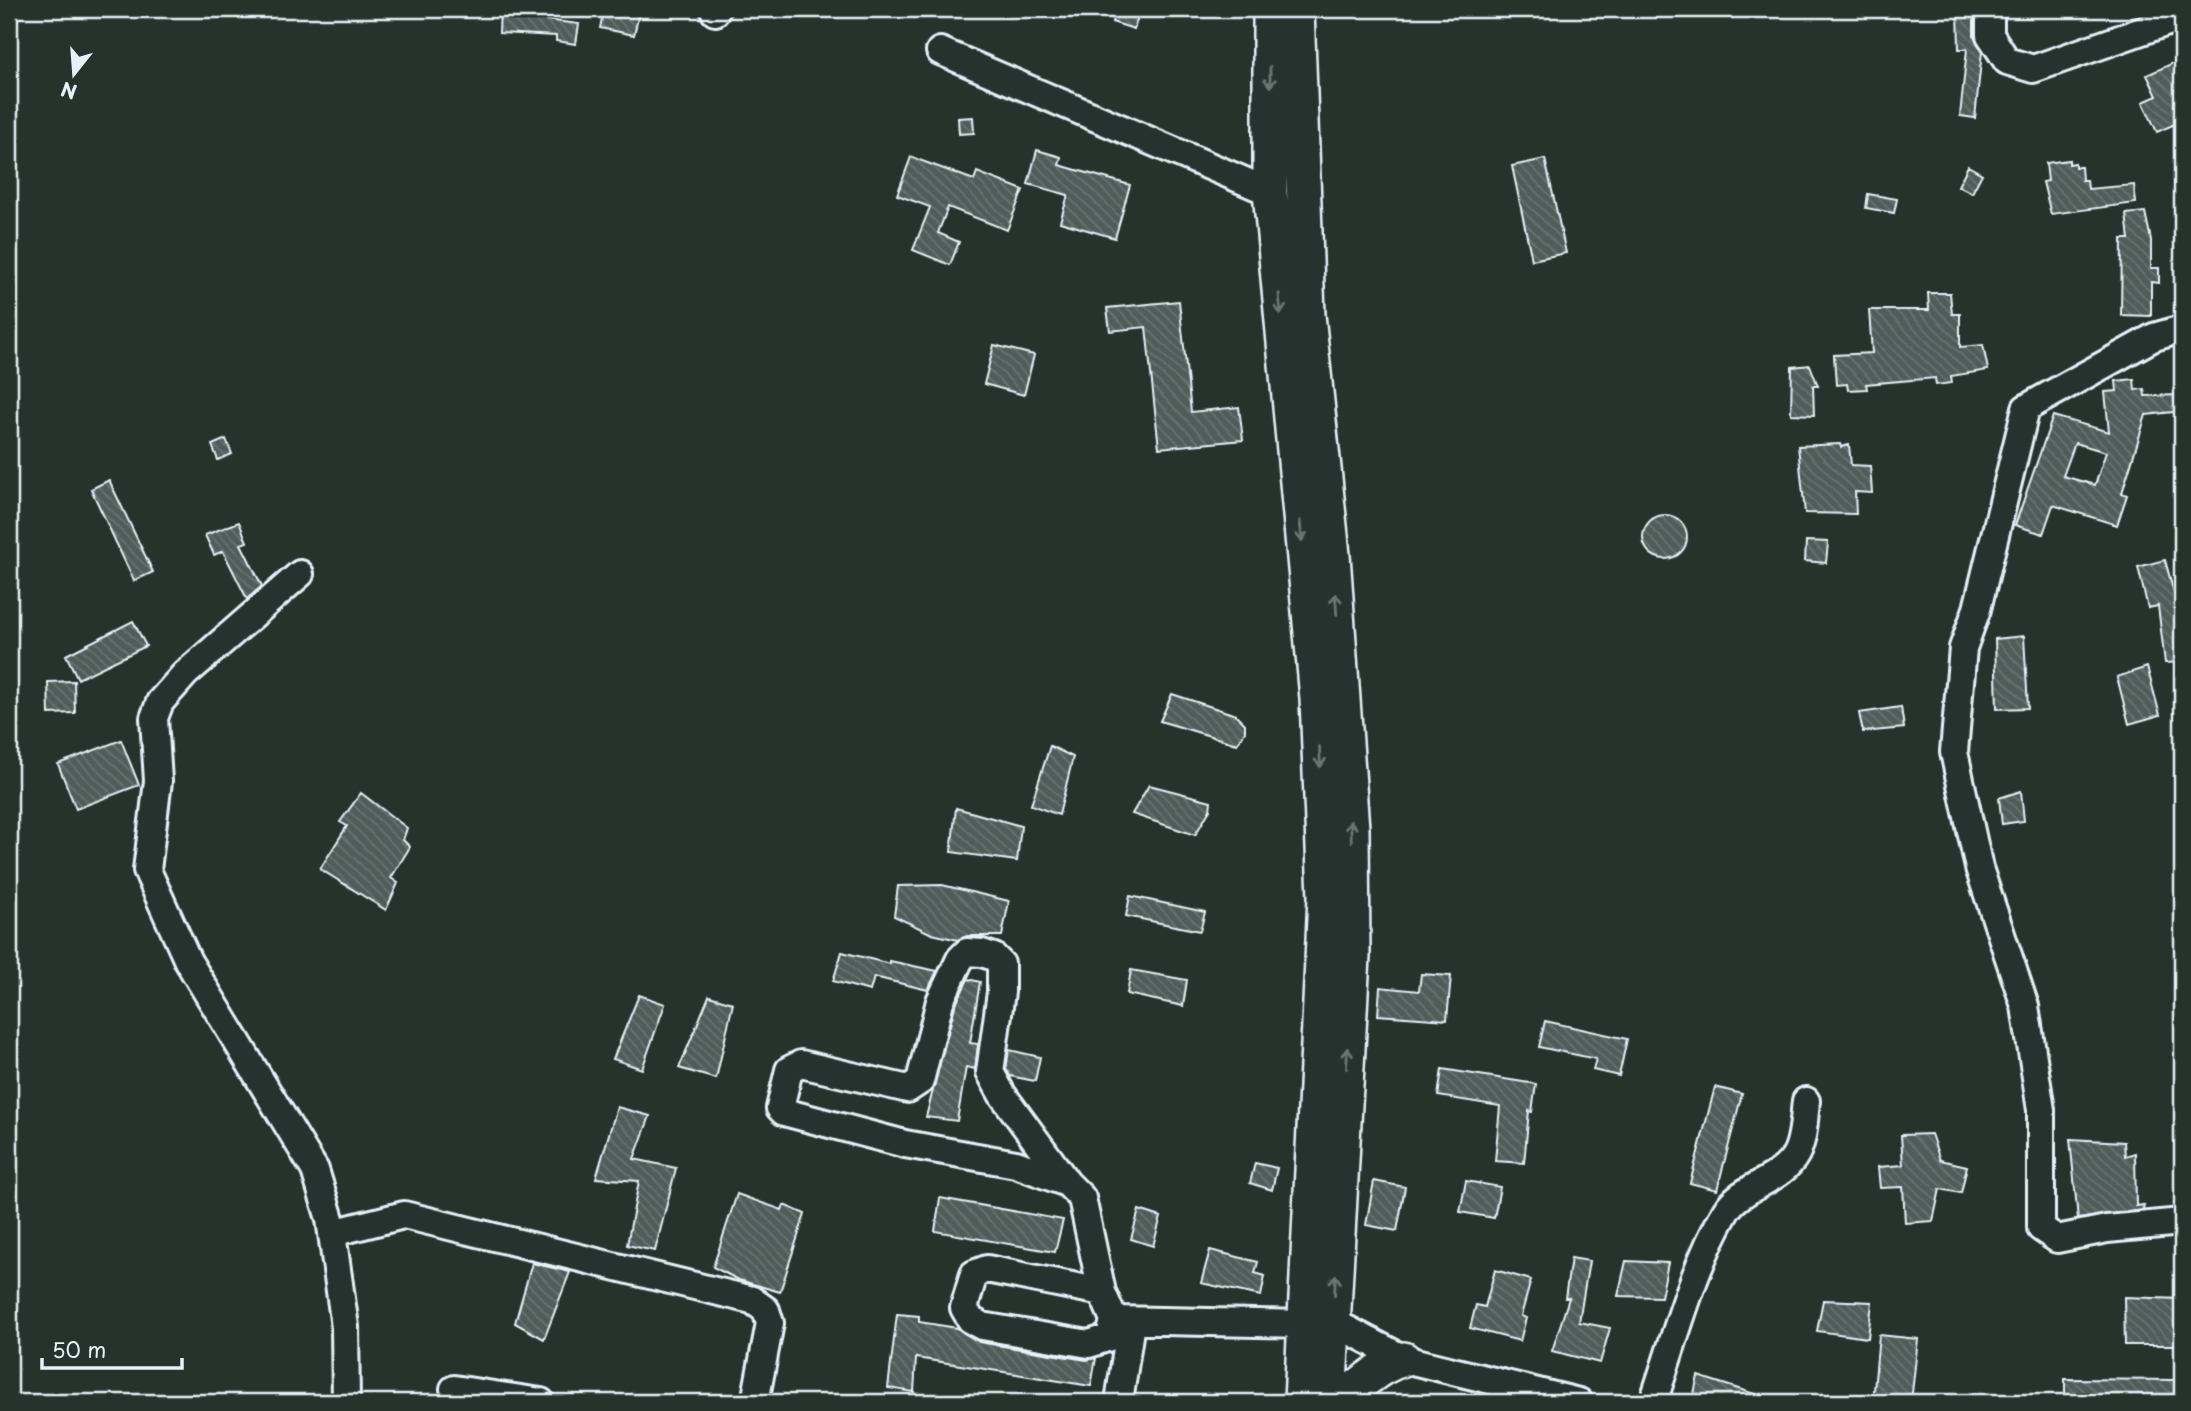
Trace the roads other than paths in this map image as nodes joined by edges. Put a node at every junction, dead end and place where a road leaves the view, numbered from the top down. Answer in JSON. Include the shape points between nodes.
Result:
{"nodes":[{"id":1,"x":1270,"y":9,"type":"edge"},
{"id":2,"x":1297,"y":9,"type":"edge"},
{"id":3,"x":1990,"y":9,"type":"edge"},
{"id":4,"x":2182,"y":17,"type":"edge"},
{"id":5,"x":940,"y":51,"type":"dead end"},
{"id":6,"x":1270,"y":192,"type":"junction"},
{"id":7,"x":2182,"y":329,"type":"edge"},
{"id":8,"x":300,"y":574,"type":"dead end"},
{"id":9,"x":1807,"y":1101,"type":"dead end"},
{"id":10,"x":1067,"y":1183,"type":"junction"},
{"id":11,"x":2182,"y":1222,"type":"edge"},
{"id":12,"x":332,"y":1233,"type":"junction"},
{"id":13,"x":1102,"y":1292,"type":"junction"},
{"id":14,"x":1123,"y":1321,"type":"junction"},
{"id":15,"x":1319,"y":1323,"type":"junction"},
{"id":16,"x":1404,"y":1359,"type":"junction"},
{"id":17,"x":454,"y":1390,"type":"dead end"},
{"id":18,"x":346,"y":1402,"type":"edge"},
{"id":19,"x":541,"y":1402,"type":"edge"},
{"id":20,"x":755,"y":1402,"type":"edge"},
{"id":21,"x":1119,"y":1402,"type":"edge"},
{"id":22,"x":1301,"y":1402,"type":"edge"},
{"id":23,"x":1329,"y":1402,"type":"edge"},
{"id":24,"x":1579,"y":1402,"type":"edge"},
{"id":25,"x":1653,"y":1402,"type":"edge"}],
"edges":[{"from":1,"to":6,"type":"main road","one_way":true},
{"from":15,"to":2,"type":"main road","one_way":true,"via":[[1353,956],[1352,829],[1333,555],[1308,315]]},
{"from":3,"to":4,"type":"street","via":[[1990,35],[2007,61],[2033,69]]},
{"from":5,"to":6,"type":"street"},
{"from":6,"to":15,"type":"main road","one_way":true,"via":[[1317,698],[1322,809],[1325,897]]},
{"from":7,"to":11,"type":"street","via":[[2154,337],[2026,408],[1977,609],[1962,648],[1955,752],[1979,868],[2025,1006],[2041,1110],[2041,1228],[2057,1239]]},
{"from":8,"to":12,"type":"street","via":[[185,674],[160,702],[155,718],[158,780],[147,870],[188,961],[315,1170]]},
{"from":9,"to":25,"type":"street","via":[[1798,1151],[1791,1162],[1728,1207],[1707,1246]]},
{"from":10,"to":10,"type":"street","via":[[1016,1164],[905,1144],[784,1112],[780,1108],[789,1070],[801,1064],[915,1087],[940,1002],[960,958],[967,952],[994,957],[1000,964],[1001,992],[990,1072]]},
{"from":10,"to":13,"type":"street","via":[[1082,1198]]},
{"from":12,"to":18,"type":"street","via":[[345,1327]]},
{"from":12,"to":20,"type":"street","via":[[404,1215],[752,1300],[766,1310],[770,1323]]},
{"from":13,"to":14,"type":"street"},
{"from":13,"to":14,"type":"street","via":[[986,1269],[974,1274],[964,1308],[971,1320],[982,1326],[1089,1345],[1110,1337]]},
{"from":14,"to":15,"type":"street"},
{"from":14,"to":21,"type":"street"},
{"from":15,"to":16,"type":"street"},
{"from":15,"to":22,"type":"main road"},
{"from":15,"to":23,"type":"main road"},
{"from":16,"to":23,"type":"main road","via":[[1379,1368],[1350,1395]]},
{"from":16,"to":24,"type":"street"},
{"from":17,"to":19,"type":"street"}]}
